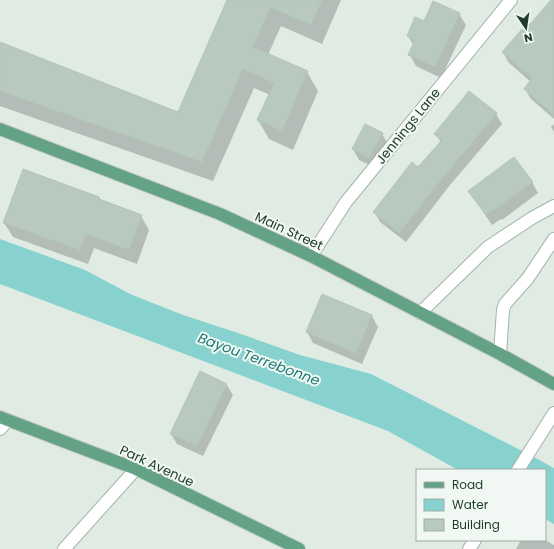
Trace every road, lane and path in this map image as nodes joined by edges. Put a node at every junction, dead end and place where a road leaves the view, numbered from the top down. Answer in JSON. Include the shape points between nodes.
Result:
{"nodes":[{"id":1,"x":511,"y":0,"type":"edge"},
{"id":2,"x":0,"y":129,"type":"edge"},
{"id":3,"x":554,"y":206,"type":"edge"},
{"id":4,"x":554,"y":239,"type":"edge"},
{"id":5,"x":311,"y":256,"type":"junction"},
{"id":6,"x":420,"y":313,"type":"junction"},
{"id":7,"x":500,"y":354,"type":"junction"},
{"id":8,"x":554,"y":384,"type":"edge"},
{"id":9,"x":554,"y":413,"type":"edge"},
{"id":10,"x":4,"y":418,"type":"edge"},
{"id":11,"x":0,"y":429,"type":"edge"},
{"id":12,"x":519,"y":469,"type":"edge"},
{"id":13,"x":136,"y":470,"type":"junction"},
{"id":14,"x":64,"y":549,"type":"edge"},
{"id":15,"x":298,"y":549,"type":"edge"}],
"edges":[{"from":1,"to":5,"type":"street","name":"Jennings Lane","via":[[346,202]]},
{"from":2,"to":5,"type":"main road","name":"Main Street","via":[[220,214]]},
{"from":3,"to":6,"type":"street","via":[[488,247]]},
{"from":4,"to":7,"type":"street","via":[[503,310]]},
{"from":5,"to":6,"type":"main road","name":"Main Street"},
{"from":6,"to":7,"type":"main road","name":"Main Street"},
{"from":7,"to":8,"type":"main road","name":"Main Street"},
{"from":9,"to":12,"type":"street"},
{"from":10,"to":11,"type":"street"},
{"from":10,"to":13,"type":"main road","name":"Park Avenue"},
{"from":13,"to":14,"type":"street"},
{"from":13,"to":15,"type":"main road","name":"Park Avenue"}]}
